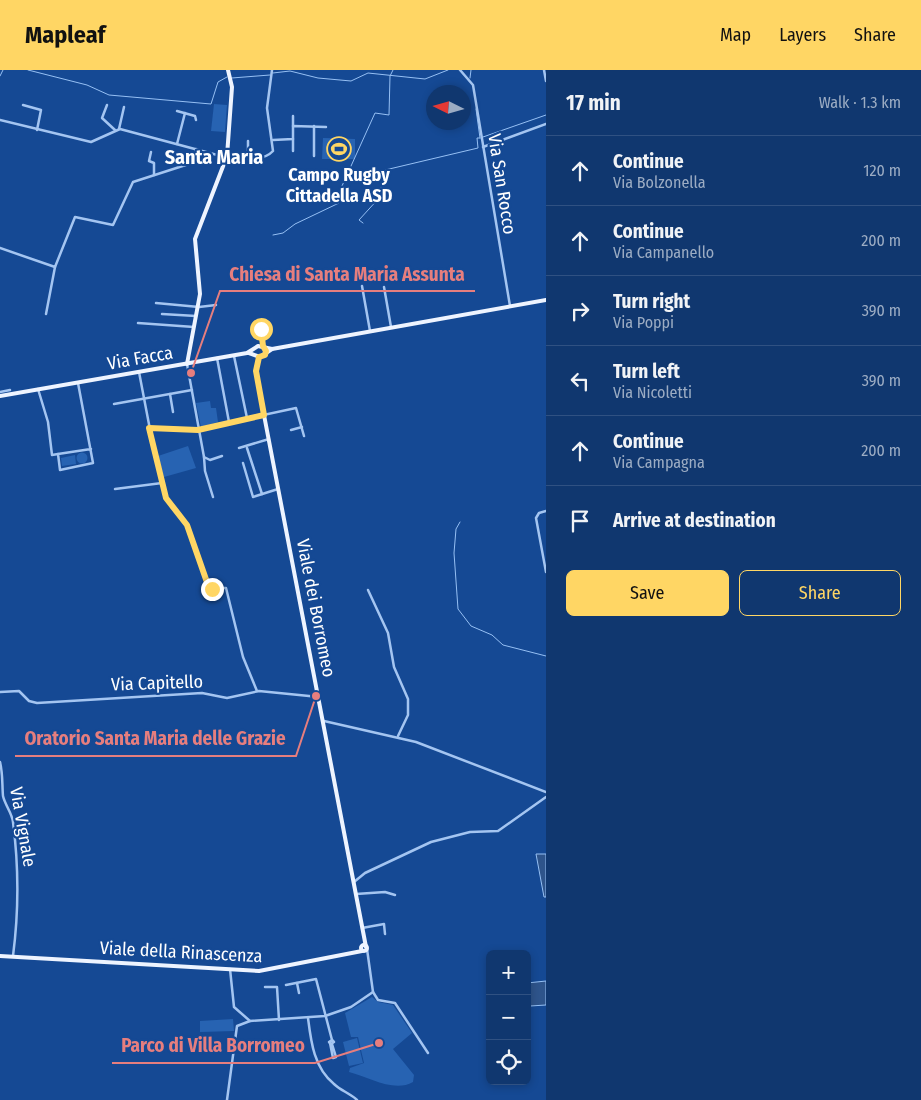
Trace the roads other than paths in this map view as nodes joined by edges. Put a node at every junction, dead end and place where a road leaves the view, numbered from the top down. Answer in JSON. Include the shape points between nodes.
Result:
{"nodes":[{"id":1,"x":228,"y":70,"type":"edge"},
{"id":2,"x":272,"y":70,"type":"edge"},
{"id":3,"x":460,"y":70,"type":"edge"},
{"id":4,"x":544,"y":70,"type":"edge"},
{"id":5,"x":546,"y":81,"type":"edge"},
{"id":6,"x":22,"y":105,"type":"dead end"},
{"id":7,"x":107,"y":105,"type":"dead end"},
{"id":8,"x":124,"y":107,"type":"dead end"},
{"id":9,"x":177,"y":111,"type":"dead end"},
{"id":10,"x":185,"y":113,"type":"junction"},
{"id":11,"x":293,"y":116,"type":"dead end"},
{"id":12,"x":0,"y":120,"type":"edge"},
{"id":13,"x":196,"y":120,"type":"dead end"},
{"id":14,"x":546,"y":124,"type":"edge"},
{"id":15,"x":293,"y":126,"type":"junction"},
{"id":16,"x":314,"y":126,"type":"junction"},
{"id":17,"x":326,"y":127,"type":"dead end"},
{"id":18,"x":37,"y":130,"type":"junction"},
{"id":19,"x":117,"y":130,"type":"junction"},
{"id":20,"x":293,"y":139,"type":"junction"},
{"id":21,"x":273,"y":140,"type":"junction"},
{"id":22,"x":248,"y":141,"type":"dead end"},
{"id":23,"x":177,"y":144,"type":"junction"},
{"id":24,"x":483,"y":147,"type":"junction"},
{"id":25,"x":196,"y":149,"type":"junction"},
{"id":26,"x":292,"y":151,"type":"dead end"},
{"id":27,"x":151,"y":152,"type":"dead end"},
{"id":28,"x":225,"y":156,"type":"junction"},
{"id":29,"x":314,"y":156,"type":"dead end"},
{"id":30,"x":248,"y":158,"type":"junction"},
{"id":31,"x":154,"y":175,"type":"junction"},
{"id":32,"x":0,"y":248,"type":"edge"},
{"id":33,"x":55,"y":267,"type":"junction"},
{"id":34,"x":362,"y":286,"type":"dead end"},
{"id":35,"x":384,"y":287,"type":"dead end"},
{"id":36,"x":546,"y":300,"type":"edge"},
{"id":37,"x":156,"y":303,"type":"dead end"},
{"id":38,"x":216,"y":304,"type":"dead end"},
{"id":39,"x":510,"y":306,"type":"junction"},
{"id":40,"x":199,"y":307,"type":"junction"},
{"id":41,"x":46,"y":314,"type":"dead end"},
{"id":42,"x":162,"y":314,"type":"dead end"},
{"id":43,"x":196,"y":316,"type":"junction"},
{"id":44,"x":138,"y":323,"type":"dead end"},
{"id":45,"x":194,"y":327,"type":"junction"},
{"id":46,"x":391,"y":327,"type":"junction"},
{"id":47,"x":261,"y":329,"type":"dead end"},
{"id":48,"x":370,"y":331,"type":"junction"},
{"id":49,"x":264,"y":347,"type":"junction"},
{"id":50,"x":255,"y":349,"type":"junction"},
{"id":51,"x":272,"y":349,"type":"junction"},
{"id":52,"x":247,"y":353,"type":"junction"},
{"id":53,"x":266,"y":353,"type":"junction"},
{"id":54,"x":234,"y":355,"type":"junction"},
{"id":55,"x":257,"y":356,"type":"junction"},
{"id":56,"x":217,"y":358,"type":"junction"},
{"id":57,"x":189,"y":363,"type":"junction"},
{"id":58,"x":139,"y":372,"type":"junction"},
{"id":59,"x":78,"y":382,"type":"junction"},
{"id":60,"x":38,"y":389,"type":"junction"},
{"id":61,"x":10,"y":390,"type":"dead end"},
{"id":62,"x":192,"y":390,"type":"junction"},
{"id":63,"x":0,"y":392,"type":"edge"},
{"id":64,"x":170,"y":394,"type":"junction"},
{"id":65,"x":0,"y":396,"type":"edge"},
{"id":66,"x":144,"y":399,"type":"junction"},
{"id":67,"x":114,"y":404,"type":"dead end"},
{"id":68,"x":173,"y":412,"type":"dead end"},
{"id":69,"x":264,"y":415,"type":"junction"},
{"id":70,"x":247,"y":418,"type":"junction"},
{"id":71,"x":229,"y":422,"type":"junction"},
{"id":72,"x":302,"y":427,"type":"junction"},
{"id":73,"x":149,"y":428,"type":"junction"},
{"id":74,"x":198,"y":430,"type":"junction"},
{"id":75,"x":290,"y":430,"type":"dead end"},
{"id":76,"x":304,"y":436,"type":"dead end"},
{"id":77,"x":269,"y":439,"type":"junction"},
{"id":78,"x":239,"y":448,"type":"dead end"},
{"id":79,"x":247,"y":448,"type":"dead end"},
{"id":80,"x":91,"y":449,"type":"junction"},
{"id":81,"x":58,"y":454,"type":"junction"},
{"id":82,"x":222,"y":456,"type":"dead end"},
{"id":83,"x":204,"y":457,"type":"junction"},
{"id":84,"x":243,"y":463,"type":"dead end"},
{"id":85,"x":162,"y":482,"type":"junction"},
{"id":86,"x":114,"y":489,"type":"dead end"},
{"id":87,"x":278,"y":489,"type":"junction"},
{"id":88,"x":262,"y":494,"type":"junction"},
{"id":89,"x":213,"y":497,"type":"dead end"},
{"id":90,"x":546,"y":511,"type":"edge"},
{"id":91,"x":546,"y":572,"type":"edge"},
{"id":92,"x":368,"y":590,"type":"dead end"},
{"id":93,"x":258,"y":691,"type":"junction"},
{"id":94,"x":0,"y":692,"type":"edge"},
{"id":95,"x":319,"y":697,"type":"junction"},
{"id":96,"x":324,"y":720,"type":"junction"},
{"id":97,"x":398,"y":736,"type":"junction"},
{"id":98,"x":0,"y":762,"type":"edge"},
{"id":99,"x":546,"y":792,"type":"edge"},
{"id":100,"x":546,"y":797,"type":"edge"},
{"id":101,"x":354,"y":882,"type":"junction"},
{"id":102,"x":356,"y":894,"type":"junction"},
{"id":103,"x":395,"y":895,"type":"dead end"},
{"id":104,"x":362,"y":928,"type":"junction"},
{"id":105,"x":385,"y":934,"type":"dead end"},
{"id":106,"x":363,"y":949,"type":"junction"},
{"id":107,"x":0,"y":956,"type":"edge"},
{"id":108,"x":13,"y":956,"type":"junction"},
{"id":109,"x":230,"y":969,"type":"junction"},
{"id":110,"x":297,"y":982,"type":"junction"},
{"id":111,"x":286,"y":985,"type":"dead end"},
{"id":112,"x":265,"y":987,"type":"dead end"},
{"id":113,"x":373,"y":992,"type":"junction"},
{"id":114,"x":299,"y":993,"type":"dead end"},
{"id":115,"x":324,"y":1016,"type":"junction"},
{"id":116,"x":308,"y":1018,"type":"junction"},
{"id":117,"x":279,"y":1020,"type":"junction"},
{"id":118,"x":250,"y":1021,"type":"junction"},
{"id":119,"x":331,"y":1042,"type":"junction"},
{"id":120,"x":428,"y":1053,"type":"dead end"},
{"id":121,"x":227,"y":1100,"type":"edge"},
{"id":122,"x":357,"y":1100,"type":"edge"}],
"edges":[{"from":1,"to":28,"type":"main road","via":[[232,92]]},
{"from":2,"to":21,"type":"street","via":[[267,108]]},
{"from":3,"to":24,"type":"street","name":"Via San Rocco","via":[[473,85]]},
{"from":4,"to":5,"type":"street"},
{"from":6,"to":18,"type":"street","via":[[41,110]]},
{"from":7,"to":19,"type":"street","via":[[102,118]]},
{"from":8,"to":19,"type":"street"},
{"from":9,"to":10,"type":"street"},
{"from":10,"to":13,"type":"street"},
{"from":10,"to":23,"type":"street"},
{"from":11,"to":15,"type":"street"},
{"from":12,"to":18,"type":"street"},
{"from":14,"to":24,"type":"street"},
{"from":15,"to":16,"type":"street"},
{"from":15,"to":20,"type":"street"},
{"from":16,"to":17,"type":"street"},
{"from":16,"to":29,"type":"street"},
{"from":18,"to":19,"type":"street","via":[[91,142]]},
{"from":19,"to":23,"type":"street"},
{"from":20,"to":21,"type":"street"},
{"from":20,"to":26,"type":"street"},
{"from":21,"to":30,"type":"street","via":[[273,150],[268,157]]},
{"from":22,"to":30,"type":"street"},
{"from":23,"to":25,"type":"street"},
{"from":24,"to":39,"type":"street","name":"Via San Rocco"},
{"from":25,"to":28,"type":"street"},
{"from":25,"to":31,"type":"street","via":[[196,162]]},
{"from":27,"to":31,"type":"street","via":[[149,161],[154,163]]},
{"from":28,"to":30,"type":"street"},
{"from":28,"to":40,"type":"main road","via":[[195,239],[200,280]]},
{"from":31,"to":33,"type":"street","via":[[130,185],[113,225],[75,217]]},
{"from":32,"to":33,"type":"street"},
{"from":33,"to":41,"type":"street"},
{"from":34,"to":48,"type":"street"},
{"from":35,"to":46,"type":"street"},
{"from":36,"to":39,"type":"main road"},
{"from":37,"to":40,"type":"street"},
{"from":38,"to":40,"type":"street"},
{"from":39,"to":46,"type":"main road"},
{"from":40,"to":43,"type":"main road"},
{"from":42,"to":43,"type":"street"},
{"from":43,"to":45,"type":"main road"},
{"from":44,"to":45,"type":"street"},
{"from":45,"to":57,"type":"main road"},
{"from":46,"to":48,"type":"main road"},
{"from":47,"to":49,"type":"street"},
{"from":48,"to":51,"type":"main road"},
{"from":49,"to":50,"type":"main road","name":"Via Facca"},
{"from":49,"to":51,"type":"main road"},
{"from":49,"to":53,"type":"main road"},
{"from":50,"to":52,"type":"main road","name":"Via Facca"},
{"from":50,"to":55,"type":"main road","name":"Viale dei Borromeo"},
{"from":51,"to":53,"type":"main road"},
{"from":52,"to":54,"type":"main road","name":"Via Facca"},
{"from":52,"to":55,"type":"main road","name":"Via Facca"},
{"from":53,"to":55,"type":"main road"},
{"from":54,"to":56,"type":"main road","name":"Via Facca"},
{"from":54,"to":70,"type":"street"},
{"from":55,"to":69,"type":"main road","name":"Viale dei Borromeo","via":[[256,371]]},
{"from":56,"to":57,"type":"main road","name":"Via Facca"},
{"from":56,"to":71,"type":"street"},
{"from":57,"to":58,"type":"main road","name":"Via Facca"},
{"from":57,"to":62,"type":"street"},
{"from":58,"to":59,"type":"main road","name":"Via Facca"},
{"from":58,"to":66,"type":"street"},
{"from":59,"to":60,"type":"main road","name":"Via Facca"},
{"from":59,"to":80,"type":"street"},
{"from":60,"to":65,"type":"main road","name":"Via Facca"},
{"from":60,"to":81,"type":"street","via":[[48,422],[52,455]]},
{"from":61,"to":63,"type":"street"},
{"from":62,"to":64,"type":"street"},
{"from":62,"to":74,"type":"street"},
{"from":64,"to":66,"type":"street"},
{"from":64,"to":68,"type":"street"},
{"from":66,"to":67,"type":"street"},
{"from":66,"to":73,"type":"street"},
{"from":69,"to":70,"type":"street"},
{"from":69,"to":72,"type":"street","via":[[296,408]]},
{"from":69,"to":77,"type":"main road","name":"Viale dei Borromeo"},
{"from":70,"to":71,"type":"street"},
{"from":71,"to":74,"type":"street"},
{"from":72,"to":75,"type":"street"},
{"from":72,"to":76,"type":"street"},
{"from":73,"to":74,"type":"street"},
{"from":73,"to":85,"type":"street"},
{"from":74,"to":83,"type":"street"},
{"from":77,"to":78,"type":"street"},
{"from":77,"to":87,"type":"main road","name":"Viale dei Borromeo"},
{"from":79,"to":88,"type":"street"},
{"from":80,"to":81,"type":"street"},
{"from":80,"to":81,"type":"street","via":[[92,464],[60,470]]},
{"from":82,"to":83,"type":"street","via":[[210,460]]},
{"from":83,"to":89,"type":"street"},
{"from":84,"to":88,"type":"street","via":[[254,497]]},
{"from":85,"to":86,"type":"street"},
{"from":85,"to":93,"type":"street","via":[[167,501],[191,534],[209,588],[226,588],[243,657]]},
{"from":87,"to":88,"type":"street"},
{"from":87,"to":95,"type":"main road","name":"Viale dei Borromeo"},
{"from":90,"to":91,"type":"street","via":[[539,512],[536,518]]},
{"from":92,"to":97,"type":"street","via":[[388,633],[394,667],[408,699],[408,715]]},
{"from":93,"to":94,"type":"street","name":"Via Capitello","via":[[226,698],[202,693],[36,703],[19,691]]},
{"from":93,"to":95,"type":"street","name":"Via Capitello"},
{"from":95,"to":96,"type":"main road","name":"Viale dei Borromeo"},
{"from":96,"to":97,"type":"street"},
{"from":96,"to":101,"type":"main road","name":"Viale dei Borromeo"},
{"from":97,"to":99,"type":"street"},
{"from":98,"to":108,"type":"street","name":"Via Vignale","via":[[3,796],[13,820],[19,869],[18,924]]},
{"from":100,"to":101,"type":"street","via":[[498,831],[456,835],[431,842],[365,873]]},
{"from":101,"to":102,"type":"main road","name":"Viale dei Borromeo"},
{"from":102,"to":103,"type":"street","via":[[385,892]]},
{"from":102,"to":104,"type":"main road","name":"Viale dei Borromeo"},
{"from":104,"to":105,"type":"street","via":[[384,924]]},
{"from":104,"to":106,"type":"main road","name":"Viale dei Borromeo"},
{"from":106,"to":109,"type":"main road","name":"Viale della Rinascenza","via":[[273,970]]},
{"from":106,"to":113,"type":"street"},
{"from":107,"to":108,"type":"main road","name":"Viale della Rinascenza"},
{"from":108,"to":109,"type":"main road","name":"Viale della Rinascenza"},
{"from":109,"to":118,"type":"street","via":[[234,1007]]},
{"from":110,"to":111,"type":"street"},
{"from":110,"to":114,"type":"street"},
{"from":110,"to":115,"type":"street","via":[[316,979]]},
{"from":112,"to":117,"type":"street","via":[[277,987]]},
{"from":113,"to":115,"type":"street","via":[[351,1008]]},
{"from":113,"to":120,"type":"street","via":[[378,1000],[396,1003]]},
{"from":115,"to":116,"type":"street"},
{"from":115,"to":119,"type":"street"},
{"from":116,"to":117,"type":"street"},
{"from":116,"to":122,"type":"street","via":[[315,1058],[333,1084]]},
{"from":117,"to":118,"type":"street"},
{"from":118,"to":121,"type":"street","via":[[237,1026]]},
{"from":119,"to":119,"type":"street","via":[[336,1057],[333,1058]]}]}
